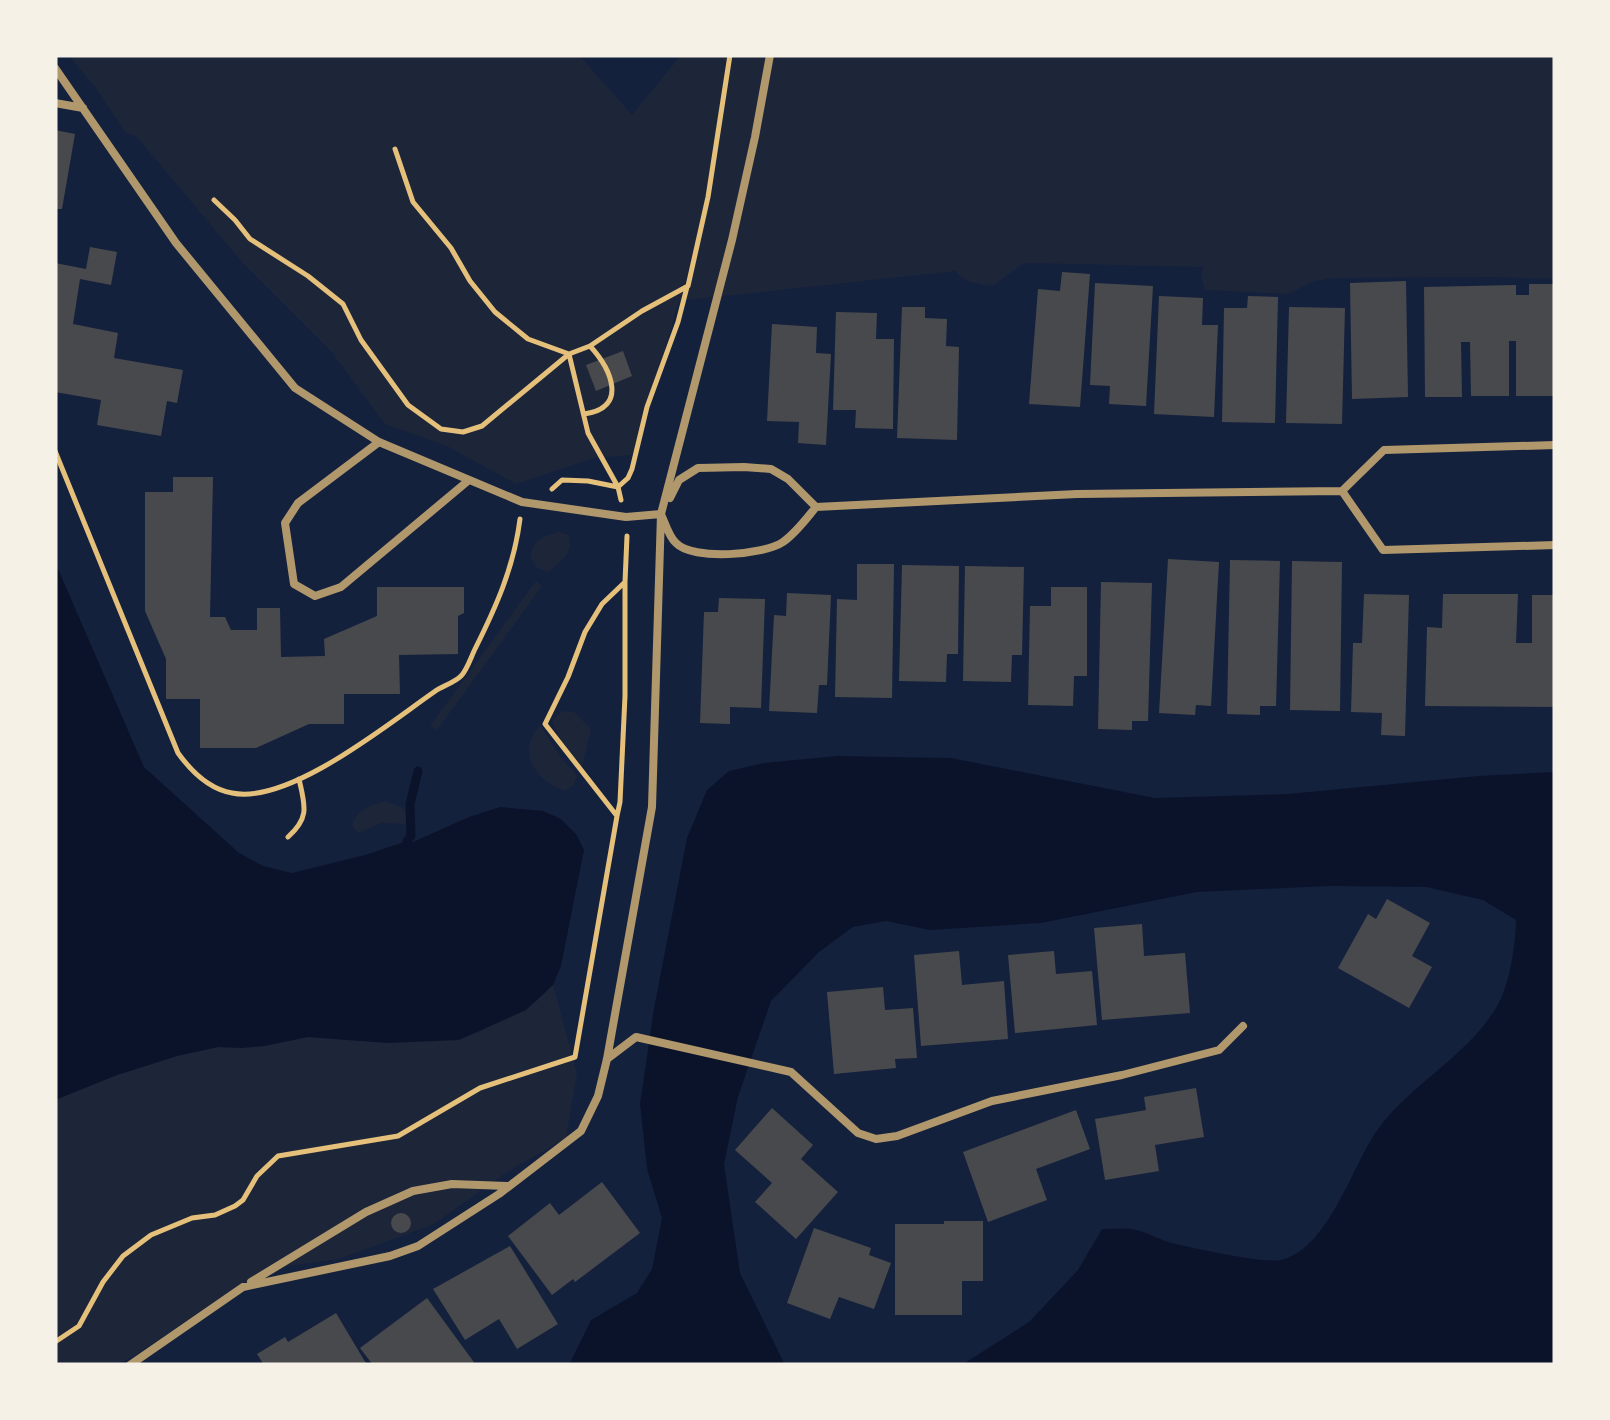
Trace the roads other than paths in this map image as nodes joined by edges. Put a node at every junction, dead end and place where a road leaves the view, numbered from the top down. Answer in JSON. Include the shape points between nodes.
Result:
{"nodes":[{"id":1,"x":770,"y":55,"type":"edge"},
{"id":2,"x":55,"y":68,"type":"edge"},
{"id":3,"x":55,"y":103,"type":"edge"},
{"id":4,"x":83,"y":108,"type":"junction"},
{"id":5,"x":379,"y":442,"type":"junction"},
{"id":6,"x":1555,"y":446,"type":"edge"},
{"id":7,"x":469,"y":480,"type":"junction"},
{"id":8,"x":1342,"y":491,"type":"junction"},
{"id":9,"x":816,"y":507,"type":"junction"},
{"id":10,"x":662,"y":514,"type":"junction"},
{"id":11,"x":1555,"y":545,"type":"edge"},
{"id":12,"x":1243,"y":1026,"type":"dead end"},
{"id":13,"x":607,"y":1059,"type":"junction"},
{"id":14,"x":509,"y":1186,"type":"junction"},
{"id":15,"x":243,"y":1287,"type":"junction"},
{"id":16,"x":130,"y":1365,"type":"edge"}],
"edges":[{"from":1,"to":10,"type":"lane","via":[[732,240]]},
{"from":2,"to":4,"type":"lane"},
{"from":3,"to":4,"type":"lane"},
{"from":4,"to":5,"type":"lane","via":[[176,243],[296,388]]},
{"from":5,"to":7,"type":"lane"},
{"from":5,"to":7,"type":"lane","via":[[298,503],[284,523],[294,584],[315,596],[341,587]]},
{"from":6,"to":8,"type":"lane","via":[[1384,450]]},
{"from":7,"to":10,"type":"lane","via":[[522,502],[626,517]]},
{"from":8,"to":9,"type":"lane","via":[[1078,494]]},
{"from":8,"to":11,"type":"lane","via":[[1383,550]]},
{"from":9,"to":10,"type":"lane","via":[[780,544],[700,554],[676,544]]},
{"from":9,"to":10,"type":"lane","via":[[770,469],[698,468],[679,480]]},
{"from":10,"to":13,"type":"lane","via":[[652,808]]},
{"from":12,"to":13,"type":"lane","via":[[1219,1050],[992,1102],[876,1139],[858,1133],[790,1072],[636,1038]]},
{"from":13,"to":14,"type":"lane","via":[[581,1131]]},
{"from":14,"to":15,"type":"lane","via":[[405,1252]]},
{"from":14,"to":15,"type":"lane","via":[[413,1191]]},
{"from":15,"to":16,"type":"lane"}]}
